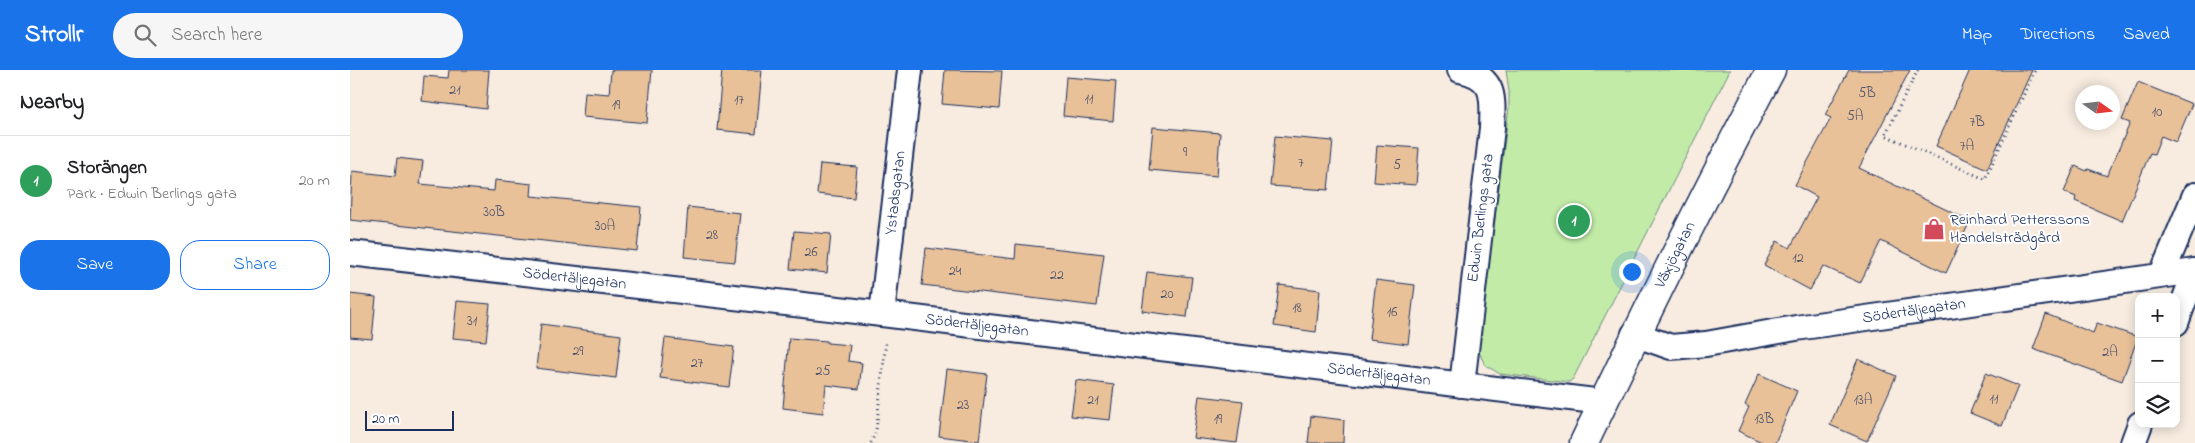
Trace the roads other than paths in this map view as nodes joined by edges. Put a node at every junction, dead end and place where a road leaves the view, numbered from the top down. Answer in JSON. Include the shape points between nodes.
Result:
{"nodes":[{"id":1,"x":910,"y":70,"type":"edge"},
{"id":2,"x":1460,"y":70,"type":"edge"},
{"id":3,"x":1771,"y":70,"type":"edge"},
{"id":4,"x":2195,"y":195,"type":"edge"},
{"id":5,"x":350,"y":253,"type":"edge"},
{"id":6,"x":2195,"y":271,"type":"edge"},
{"id":7,"x":2162,"y":274,"type":"junction"},
{"id":8,"x":2180,"y":312,"type":"edge"},
{"id":9,"x":882,"y":314,"type":"junction"},
{"id":10,"x":1634,"y":334,"type":"junction"},
{"id":11,"x":1462,"y":385,"type":"junction"},
{"id":12,"x":1603,"y":402,"type":"junction"},
{"id":13,"x":2139,"y":428,"type":"edge"},
{"id":14,"x":1584,"y":443,"type":"edge"},
{"id":15,"x":2133,"y":443,"type":"edge"}],
"edges":[{"from":1,"to":9,"type":"street","name":"Ystadsgatan"},
{"from":2,"to":11,"type":"street","name":"Edwin Berlings gata","via":[[1472,72],[1486,81],[1493,102]]},
{"from":3,"to":10,"type":"street","name":"Växjögatan"},
{"from":4,"to":7,"type":"street"},
{"from":5,"to":9,"type":"street","name":"Södertäljegatan"},
{"from":6,"to":7,"type":"street","name":"Södertäljegatan"},
{"from":6,"to":8,"type":"street"},
{"from":7,"to":10,"type":"street","name":"Södertäljegatan","via":[[1706,344],[1671,347]]},
{"from":9,"to":11,"type":"street","name":"Södertäljegatan"},
{"from":10,"to":12,"type":"street","name":"Växjögatan"},
{"from":11,"to":12,"type":"street","name":"Södertäljegatan"},
{"from":12,"to":14,"type":"street","name":"Växjögatan"},
{"from":13,"to":15,"type":"street"}]}
